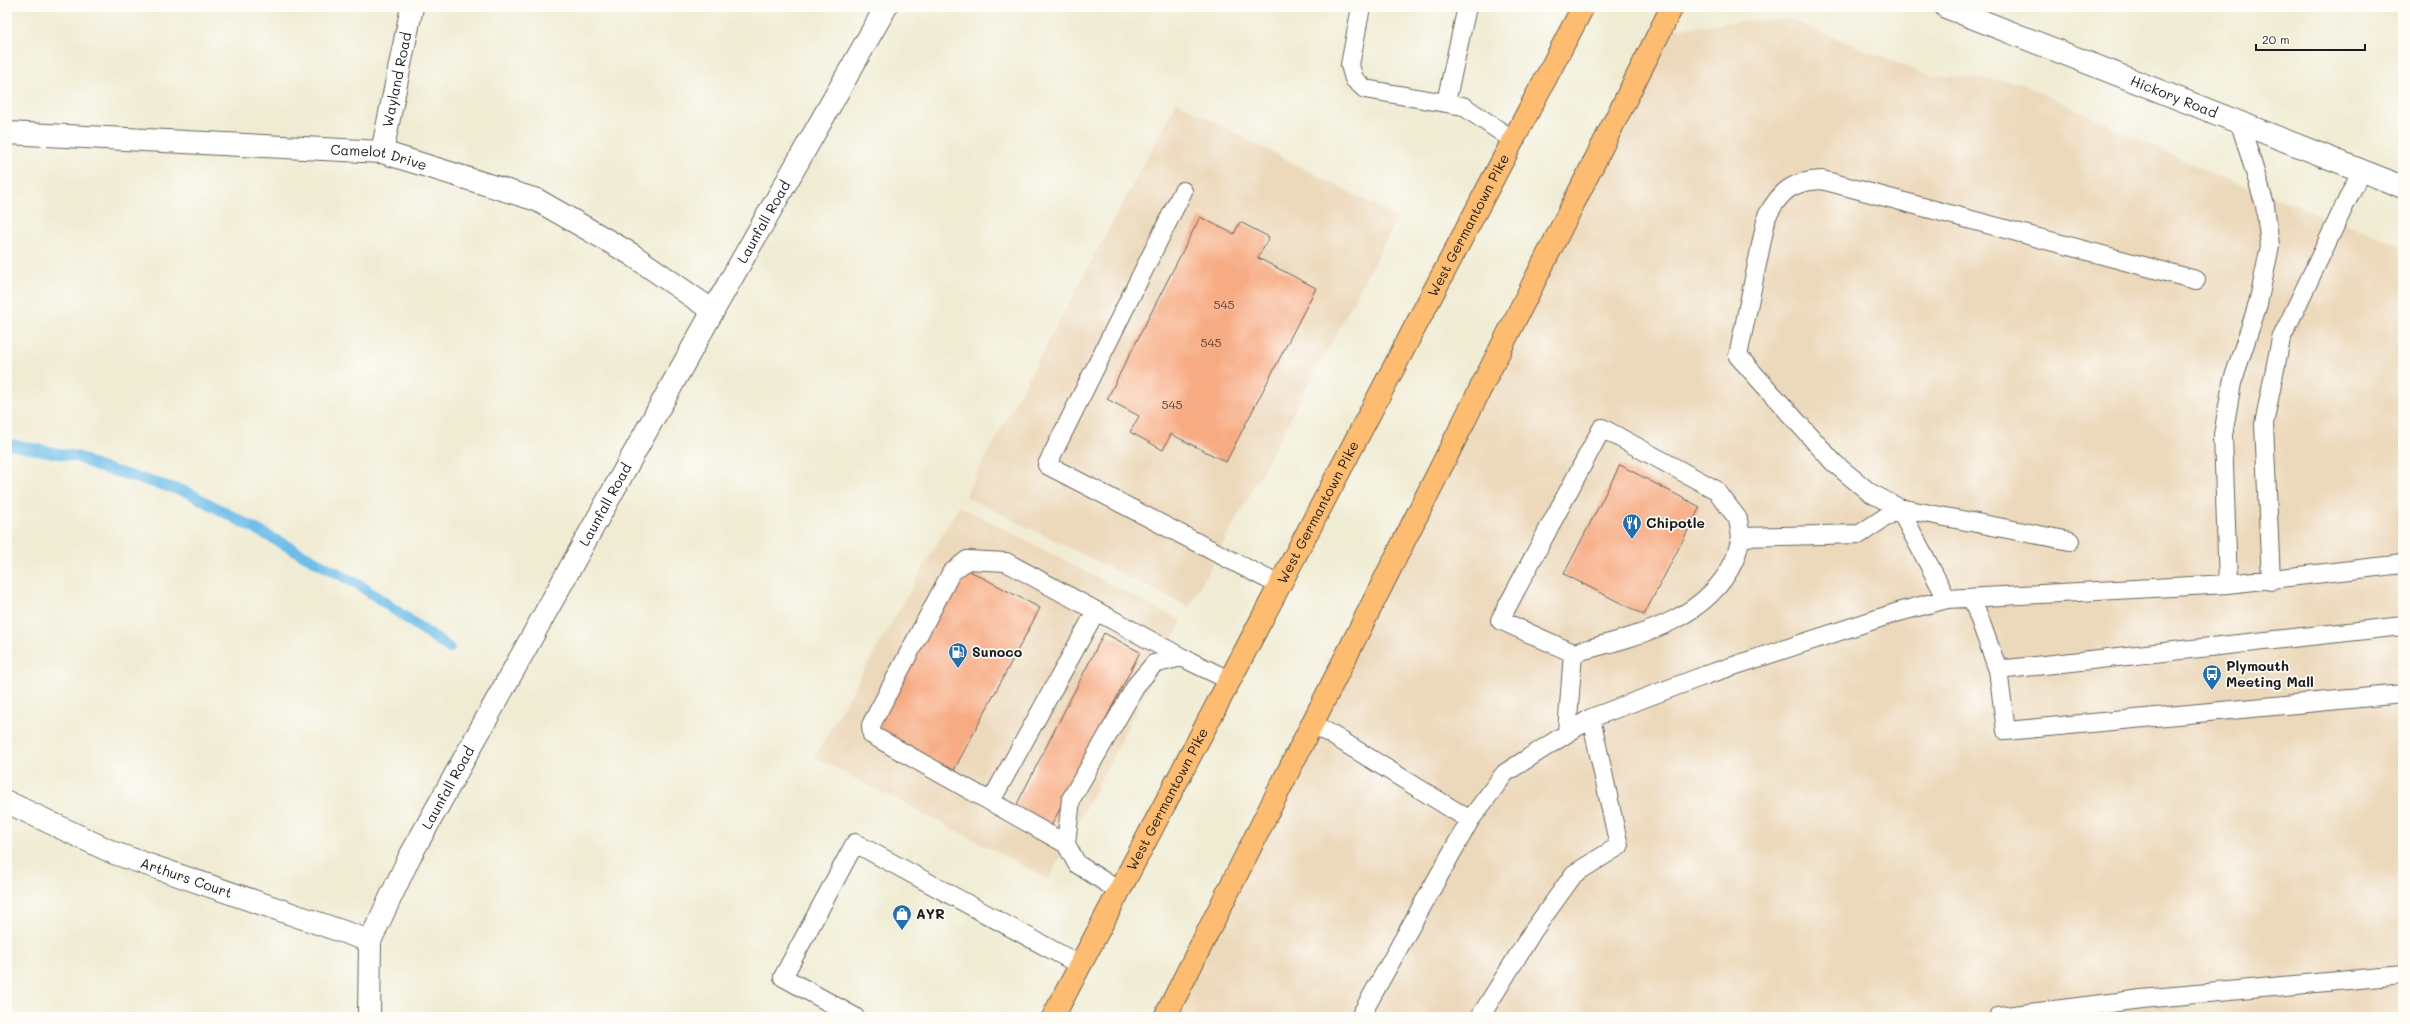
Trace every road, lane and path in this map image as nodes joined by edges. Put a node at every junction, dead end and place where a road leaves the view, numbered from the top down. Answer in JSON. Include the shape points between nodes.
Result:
{"nodes":[{"id":1,"x":412,"y":7,"type":"edge"},
{"id":2,"x":886,"y":7,"type":"edge"},
{"id":3,"x":1360,"y":7,"type":"edge"},
{"id":4,"x":1467,"y":7,"type":"edge"},
{"id":5,"x":1583,"y":7,"type":"edge"},
{"id":6,"x":1672,"y":7,"type":"edge"},
{"id":7,"x":1946,"y":7,"type":"edge"},
{"id":8,"x":1446,"y":102,"type":"junction"},
{"id":9,"x":2240,"y":123,"type":"junction"},
{"id":10,"x":7,"y":133,"type":"edge"},
{"id":11,"x":1512,"y":140,"type":"junction"},
{"id":12,"x":382,"y":152,"type":"junction"},
{"id":13,"x":2361,"y":170,"type":"junction"},
{"id":14,"x":2403,"y":187,"type":"edge"},
{"id":15,"x":1183,"y":191,"type":"dead end"},
{"id":16,"x":2196,"y":280,"type":"dead end"},
{"id":17,"x":713,"y":311,"type":"junction"},
{"id":18,"x":1899,"y":508,"type":"junction"},
{"id":19,"x":1741,"y":538,"type":"junction"},
{"id":20,"x":2070,"y":541,"type":"dead end"},
{"id":21,"x":2403,"y":564,"type":"edge"},
{"id":22,"x":2271,"y":580,"type":"junction"},
{"id":23,"x":2228,"y":584,"type":"junction"},
{"id":24,"x":1279,"y":585,"type":"junction"},
{"id":25,"x":1972,"y":598,"type":"junction"},
{"id":26,"x":1947,"y":599,"type":"junction"},
{"id":27,"x":1096,"y":611,"type":"junction"},
{"id":28,"x":2403,"y":626,"type":"edge"},
{"id":29,"x":1573,"y":653,"type":"junction"},
{"id":30,"x":1181,"y":657,"type":"junction"},
{"id":31,"x":1998,"y":670,"type":"junction"},
{"id":32,"x":1229,"y":680,"type":"junction"},
{"id":33,"x":2403,"y":694,"type":"edge"},
{"id":34,"x":1591,"y":718,"type":"junction"},
{"id":35,"x":1314,"y":724,"type":"junction"},
{"id":36,"x":1567,"y":732,"type":"junction"},
{"id":37,"x":991,"y":801,"type":"junction"},
{"id":38,"x":7,"y":802,"type":"edge"},
{"id":39,"x":1470,"y":820,"type":"junction"},
{"id":40,"x":1066,"y":844,"type":"junction"},
{"id":41,"x":1119,"y":891,"type":"junction"},
{"id":42,"x":370,"y":941,"type":"junction"},
{"id":43,"x":1080,"y":965,"type":"junction"},
{"id":44,"x":2403,"y":975,"type":"edge"},
{"id":45,"x":369,"y":1017,"type":"edge"},
{"id":46,"x":855,"y":1017,"type":"edge"},
{"id":47,"x":1053,"y":1017,"type":"edge"},
{"id":48,"x":1165,"y":1017,"type":"edge"},
{"id":49,"x":1360,"y":1017,"type":"edge"},
{"id":50,"x":1480,"y":1017,"type":"edge"},
{"id":51,"x":1998,"y":1017,"type":"edge"}],
"edges":[{"from":1,"to":12,"type":"street","name":"Wayland Road"},
{"from":2,"to":17,"type":"street","name":"Launfall Road"},
{"from":3,"to":8,"type":"lane","via":[[1350,66],[1354,79],[1365,89]]},
{"from":4,"to":8,"type":"lane"},
{"from":5,"to":11,"type":"main road","name":"West Germantown Pike"},
{"from":6,"to":35,"type":"main road"},
{"from":7,"to":9,"type":"street","name":"Hickory Road"},
{"from":8,"to":11,"type":"lane","via":[[1462,106]]},
{"from":9,"to":13,"type":"street","name":"Hickory Road"},
{"from":9,"to":23,"type":"lane","via":[[2265,205],[2270,246],[2258,304],[2232,383],[2223,434]]},
{"from":10,"to":12,"type":"street","name":"Camelot Drive"},
{"from":11,"to":24,"type":"main road","name":"West Germantown Pike"},
{"from":12,"to":17,"type":"street","name":"Camelot Drive","via":[[537,200],[631,254]]},
{"from":13,"to":14,"type":"street","name":"Hickory Road"},
{"from":13,"to":22,"type":"lane","via":[[2281,339],[2264,424]]},
{"from":15,"to":24,"type":"lane","via":[[1047,465]]},
{"from":16,"to":18,"type":"lane","via":[[1822,180],[1806,181],[1793,186],[1777,198],[1767,216],[1738,356],[1834,463],[1869,492]]},
{"from":17,"to":42,"type":"street","name":"Launfall Road","via":[[409,858]]},
{"from":18,"to":19,"type":"lane","via":[[1860,534]]},
{"from":18,"to":20,"type":"lane"},
{"from":18,"to":26,"type":"lane"},
{"from":19,"to":29,"type":"lane","via":[[1734,561],[1713,590],[1686,613],[1658,628],[1631,638]]},
{"from":19,"to":29,"type":"lane","via":[[1738,519],[1716,490],[1602,428],[1500,620]]},
{"from":21,"to":22,"type":"lane"},
{"from":22,"to":23,"type":"lane"},
{"from":23,"to":25,"type":"lane"},
{"from":24,"to":32,"type":"main road","name":"West Germantown Pike"},
{"from":25,"to":26,"type":"lane"},
{"from":25,"to":31,"type":"lane"},
{"from":26,"to":34,"type":"lane","via":[[1895,613],[1706,675]]},
{"from":27,"to":30,"type":"lane"},
{"from":27,"to":37,"type":"lane"},
{"from":27,"to":37,"type":"lane","via":[[1006,562],[967,560],[951,573],[872,725],[872,735]]},
{"from":28,"to":31,"type":"lane"},
{"from":29,"to":36,"type":"lane"},
{"from":30,"to":32,"type":"lane"},
{"from":30,"to":40,"type":"lane","via":[[1154,664],[1137,684],[1071,799]]},
{"from":31,"to":33,"type":"lane","via":[[2006,732]]},
{"from":32,"to":41,"type":"main road","name":"West Germantown Pike"},
{"from":34,"to":36,"type":"lane"},
{"from":34,"to":50,"type":"lane","via":[[1619,846],[1574,874],[1533,931]]},
{"from":35,"to":39,"type":"lane"},
{"from":35,"to":48,"type":"main road"},
{"from":36,"to":39,"type":"lane","via":[[1505,773]]},
{"from":37,"to":40,"type":"lane"},
{"from":38,"to":42,"type":"street","name":"Arthurs Court","via":[[114,853]]},
{"from":39,"to":49,"type":"lane"},
{"from":40,"to":41,"type":"lane","via":[[1077,864]]},
{"from":41,"to":43,"type":"main road","name":"West Germantown Pike"},
{"from":42,"to":45,"type":"street","name":"Launfall Road"},
{"from":43,"to":46,"type":"lane","via":[[855,843],[783,977]]},
{"from":43,"to":47,"type":"main road","name":"West Germantown Pike"},
{"from":44,"to":51,"type":"lane","via":[[2142,999]]}]}
